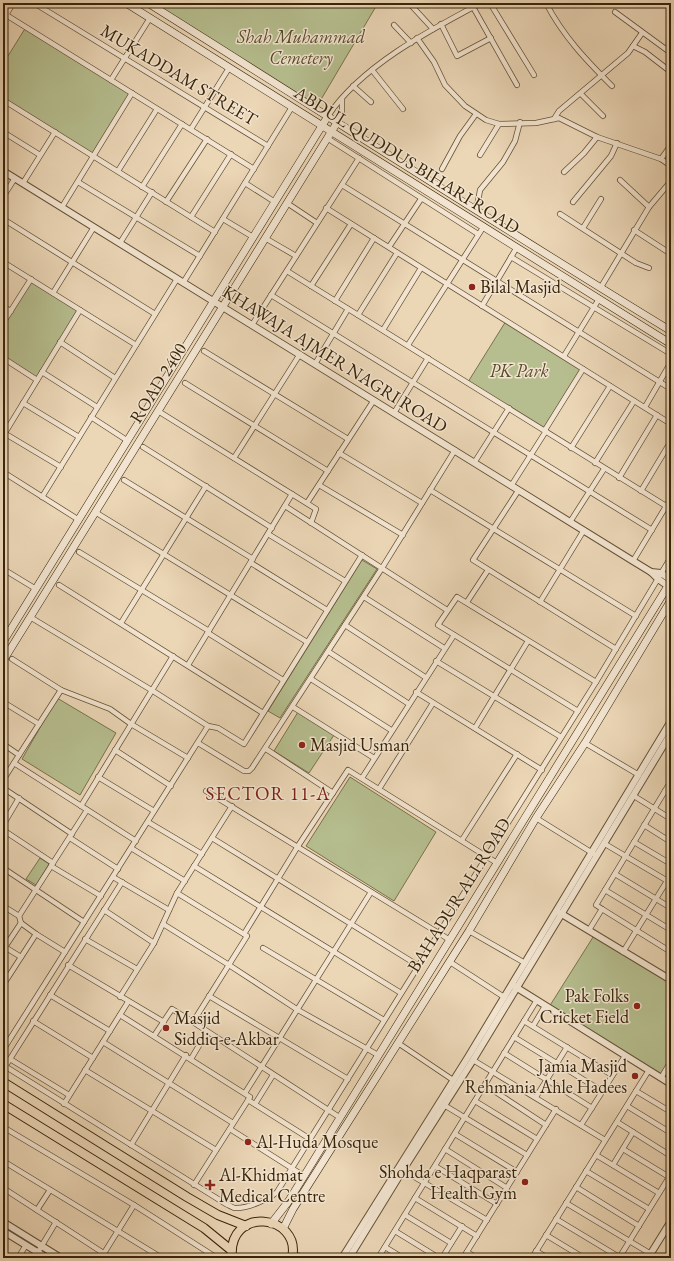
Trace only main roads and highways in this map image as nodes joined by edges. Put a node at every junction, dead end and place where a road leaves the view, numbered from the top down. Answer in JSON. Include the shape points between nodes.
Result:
{"nodes":[{"id":1,"x":126,"y":3,"type":"edge"},
{"id":2,"x":148,"y":3,"type":"edge"},
{"id":3,"x":328,"y":116,"type":"junction"},
{"id":4,"x":338,"y":122,"type":"junction"},
{"id":5,"x":322,"y":126,"type":"junction"},
{"id":6,"x":332,"y":131,"type":"junction"},
{"id":7,"x":671,"y":331,"type":"edge"},
{"id":8,"x":671,"y":344,"type":"edge"},
{"id":9,"x":62,"y":550,"type":"junction"},
{"id":10,"x":70,"y":554,"type":"junction"},
{"id":11,"x":670,"y":584,"type":"edge"},
{"id":12,"x":671,"y":600,"type":"edge"},
{"id":13,"x":3,"y":642,"type":"edge"},
{"id":14,"x":3,"y":661,"type":"edge"},
{"id":15,"x":469,"y":909,"type":"junction"},
{"id":16,"x":479,"y":915,"type":"junction"},
{"id":17,"x":3,"y":1082,"type":"edge"},
{"id":18,"x":4,"y":1106,"type":"edge"},
{"id":19,"x":271,"y":1224,"type":"junction"},
{"id":20,"x":246,"y":1226,"type":"junction"},
{"id":21,"x":283,"y":1229,"type":"junction"},
{"id":22,"x":232,"y":1254,"type":"edge"},
{"id":23,"x":293,"y":1257,"type":"edge"}],
"edges":[{"from":1,"to":5,"type":"main road","name":"ABDUL QUDDUS BIHARI ROAD"},
{"from":2,"to":3,"type":"main road","name":"ABDUL QUDDUS BIHARI ROAD"},
{"from":3,"to":4,"type":"main road","name":"ABDUL QUDDUS BIHARI ROAD"},
{"from":3,"to":5,"type":"main road","name":"ROAD 2400"},
{"from":4,"to":6,"type":"main road","name":"ROAD 2400"},
{"from":4,"to":7,"type":"main road","name":"ABDUL QUDDUS BIHARI ROAD"},
{"from":5,"to":6,"type":"main road","name":"ABDUL QUDDUS BIHARI ROAD"},
{"from":5,"to":9,"type":"main road","name":"ROAD 2400"},
{"from":6,"to":8,"type":"main road","name":"ABDUL QUDDUS BIHARI ROAD"},
{"from":6,"to":10,"type":"main road","name":"ROAD 2400"},
{"from":9,"to":10,"type":"main road"},
{"from":9,"to":13,"type":"main road","name":"ROAD 2400"},
{"from":10,"to":14,"type":"main road","name":"ROAD 2400"},
{"from":11,"to":15,"type":"main road","name":"BAHADUR ALI ROAD"},
{"from":12,"to":16,"type":"main road","name":"BAHADUR ALI ROAD"},
{"from":15,"to":16,"type":"main road"},
{"from":15,"to":19,"type":"main road","name":"BAHADUR ALI ROAD","via":[[288,1202]]},
{"from":16,"to":21,"type":"main road","name":"BAHADUR ALI ROAD"},
{"from":17,"to":20,"type":"main road","via":[[187,1197],[218,1215]]},
{"from":18,"to":22,"type":"main road","via":[[204,1228]]},
{"from":19,"to":20,"type":"main road","via":[[260,1221]]},
{"from":19,"to":21,"type":"main road"},
{"from":20,"to":22,"type":"main road","via":[[235,1236]]},
{"from":21,"to":23,"type":"main road","via":[[289,1236]]}]}
